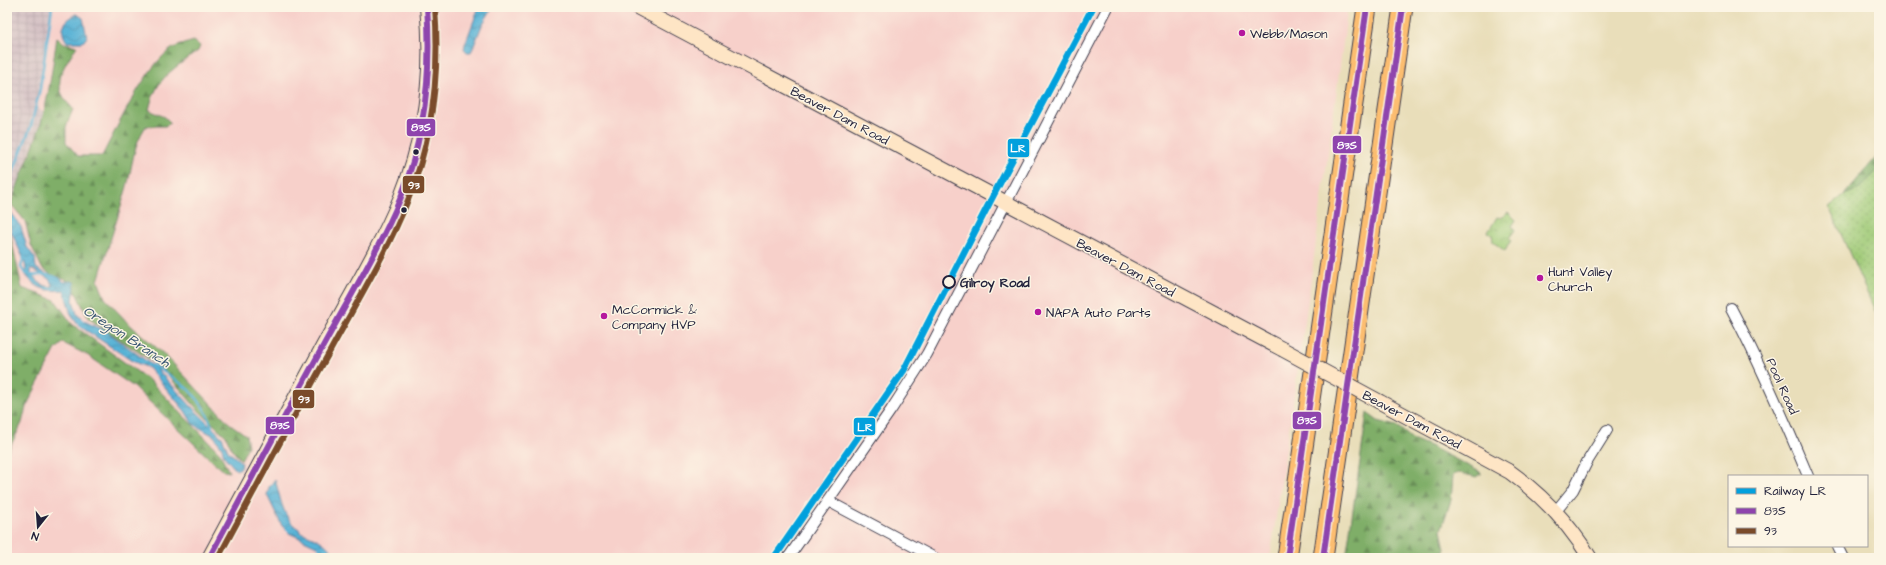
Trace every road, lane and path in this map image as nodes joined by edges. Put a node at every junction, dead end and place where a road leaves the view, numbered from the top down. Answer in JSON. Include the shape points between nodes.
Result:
{"nodes":[{"id":1,"x":427,"y":7,"type":"edge"},
{"id":2,"x":637,"y":7,"type":"edge"},
{"id":3,"x":1108,"y":7,"type":"edge"},
{"id":4,"x":1367,"y":7,"type":"edge"},
{"id":5,"x":1403,"y":7,"type":"edge"},
{"id":6,"x":1005,"y":203,"type":"junction"},
{"id":7,"x":1731,"y":308,"type":"dead end"},
{"id":8,"x":1607,"y":430,"type":"dead end"},
{"id":9,"x":1808,"y":475,"type":"edge"},
{"id":10,"x":828,"y":501,"type":"junction"},
{"id":11,"x":1556,"y":511,"type":"junction"},
{"id":12,"x":1837,"y":547,"type":"edge"},
{"id":13,"x":209,"y":558,"type":"edge"},
{"id":14,"x":788,"y":558,"type":"edge"},
{"id":15,"x":935,"y":558,"type":"edge"},
{"id":16,"x":1287,"y":558,"type":"edge"},
{"id":17,"x":1323,"y":558,"type":"edge"},
{"id":18,"x":1590,"y":558,"type":"edge"},
{"id":19,"x":1842,"y":558,"type":"edge"}],
"edges":[{"from":1,"to":13,"type":"street","via":[[429,60],[426,102],[415,156],[401,197],[365,269]]},
{"from":2,"to":6,"type":"street","name":"Beaver Dam Road"},
{"from":3,"to":6,"type":"street"},
{"from":4,"to":16,"type":"highway"},
{"from":5,"to":17,"type":"highway"},
{"from":6,"to":10,"type":"street","via":[[916,371]]},
{"from":6,"to":11,"type":"street","name":"Beaver Dam Road","bridge":true,"via":[[1510,472]]},
{"from":7,"to":9,"type":"street","name":"Pool Road","via":[[1768,382]]},
{"from":8,"to":11,"type":"street","via":[[1573,490]]},
{"from":10,"to":14,"type":"street"},
{"from":10,"to":15,"type":"street"},
{"from":11,"to":18,"type":"street","name":"Beaver Dam Road","via":[[1580,540]]},
{"from":12,"to":19,"type":"street"}]}
